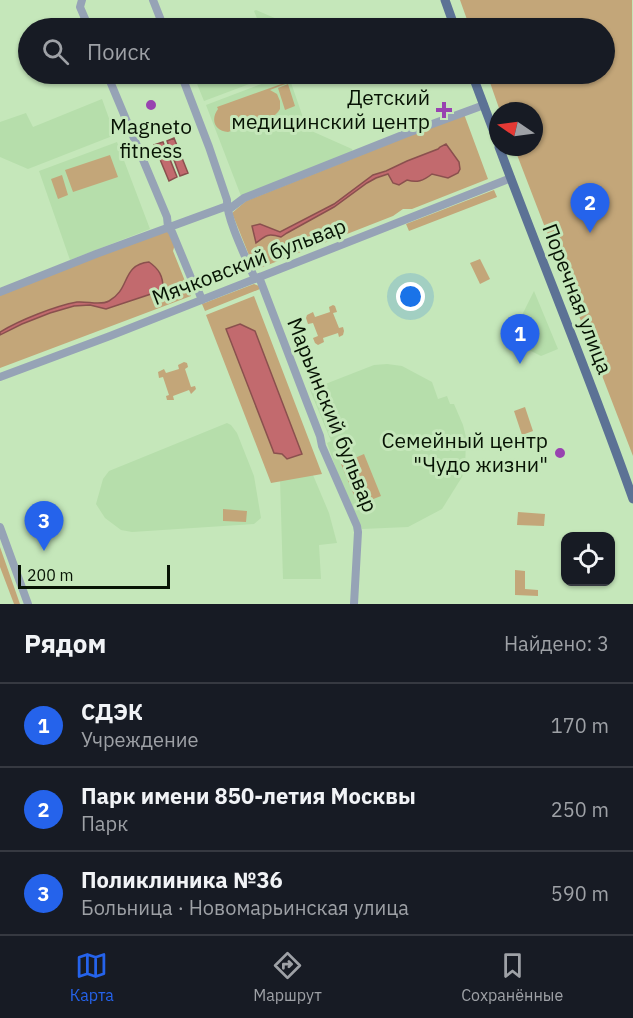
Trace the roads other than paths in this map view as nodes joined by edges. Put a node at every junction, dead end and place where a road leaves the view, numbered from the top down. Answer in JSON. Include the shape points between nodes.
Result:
{"nodes":[{"id":1,"x":82,"y":0,"type":"edge"},
{"id":2,"x":153,"y":0,"type":"edge"},
{"id":3,"x":445,"y":0,"type":"edge"},
{"id":4,"x":85,"y":18,"type":"edge"},
{"id":5,"x":160,"y":18,"type":"edge"},
{"id":6,"x":451,"y":18,"type":"edge"},
{"id":7,"x":111,"y":84,"type":"edge"},
{"id":8,"x":185,"y":84,"type":"edge"},
{"id":9,"x":476,"y":84,"type":"edge"},
{"id":10,"x":484,"y":105,"type":"junction"},
{"id":11,"x":489,"y":118,"type":"edge"},
{"id":12,"x":503,"y":156,"type":"edge"},
{"id":13,"x":511,"y":178,"type":"junction"},
{"id":14,"x":227,"y":208,"type":"junction"},
{"id":15,"x":168,"y":227,"type":"junction"},
{"id":16,"x":257,"y":278,"type":"junction"},
{"id":17,"x":0,"y":292,"type":"edge"},
{"id":18,"x":202,"y":300,"type":"junction"},
{"id":19,"x":0,"y":377,"type":"edge"},
{"id":20,"x":633,"y":499,"type":"edge"},
{"id":21,"x":0,"y":527,"type":"edge"},
{"id":22,"x":28,"y":604,"type":"edge"},
{"id":23,"x":354,"y":604,"type":"edge"}],
"edges":[{"from":1,"to":4,"type":"street"},
{"from":2,"to":5,"type":"street"},
{"from":3,"to":6,"type":"main road"},
{"from":7,"to":15,"type":"street"},
{"from":8,"to":14,"type":"street","name":"Марьинский бульвар"},
{"from":9,"to":10,"type":"main road","name":"Поречная улица"},
{"from":10,"to":11,"type":"main road","name":"Поречная улица"},
{"from":10,"to":14,"type":"street"},
{"from":12,"to":13,"type":"main road","name":"Поречная улица"},
{"from":13,"to":16,"type":"street","name":"Мячковский бульвар"},
{"from":13,"to":20,"type":"main road","name":"Поречная улица"},
{"from":14,"to":15,"type":"street"},
{"from":14,"to":16,"type":"street","name":"Марьинский бульвар"},
{"from":15,"to":17,"type":"street"},
{"from":15,"to":18,"type":"street"},
{"from":16,"to":18,"type":"street","name":"Мячковский бульвар"},
{"from":16,"to":23,"type":"street","name":"Марьинский бульвар","via":[[357,526]]},
{"from":18,"to":19,"type":"street","name":"Мячковский бульвар"},
{"from":21,"to":22,"type":"street"}]}
